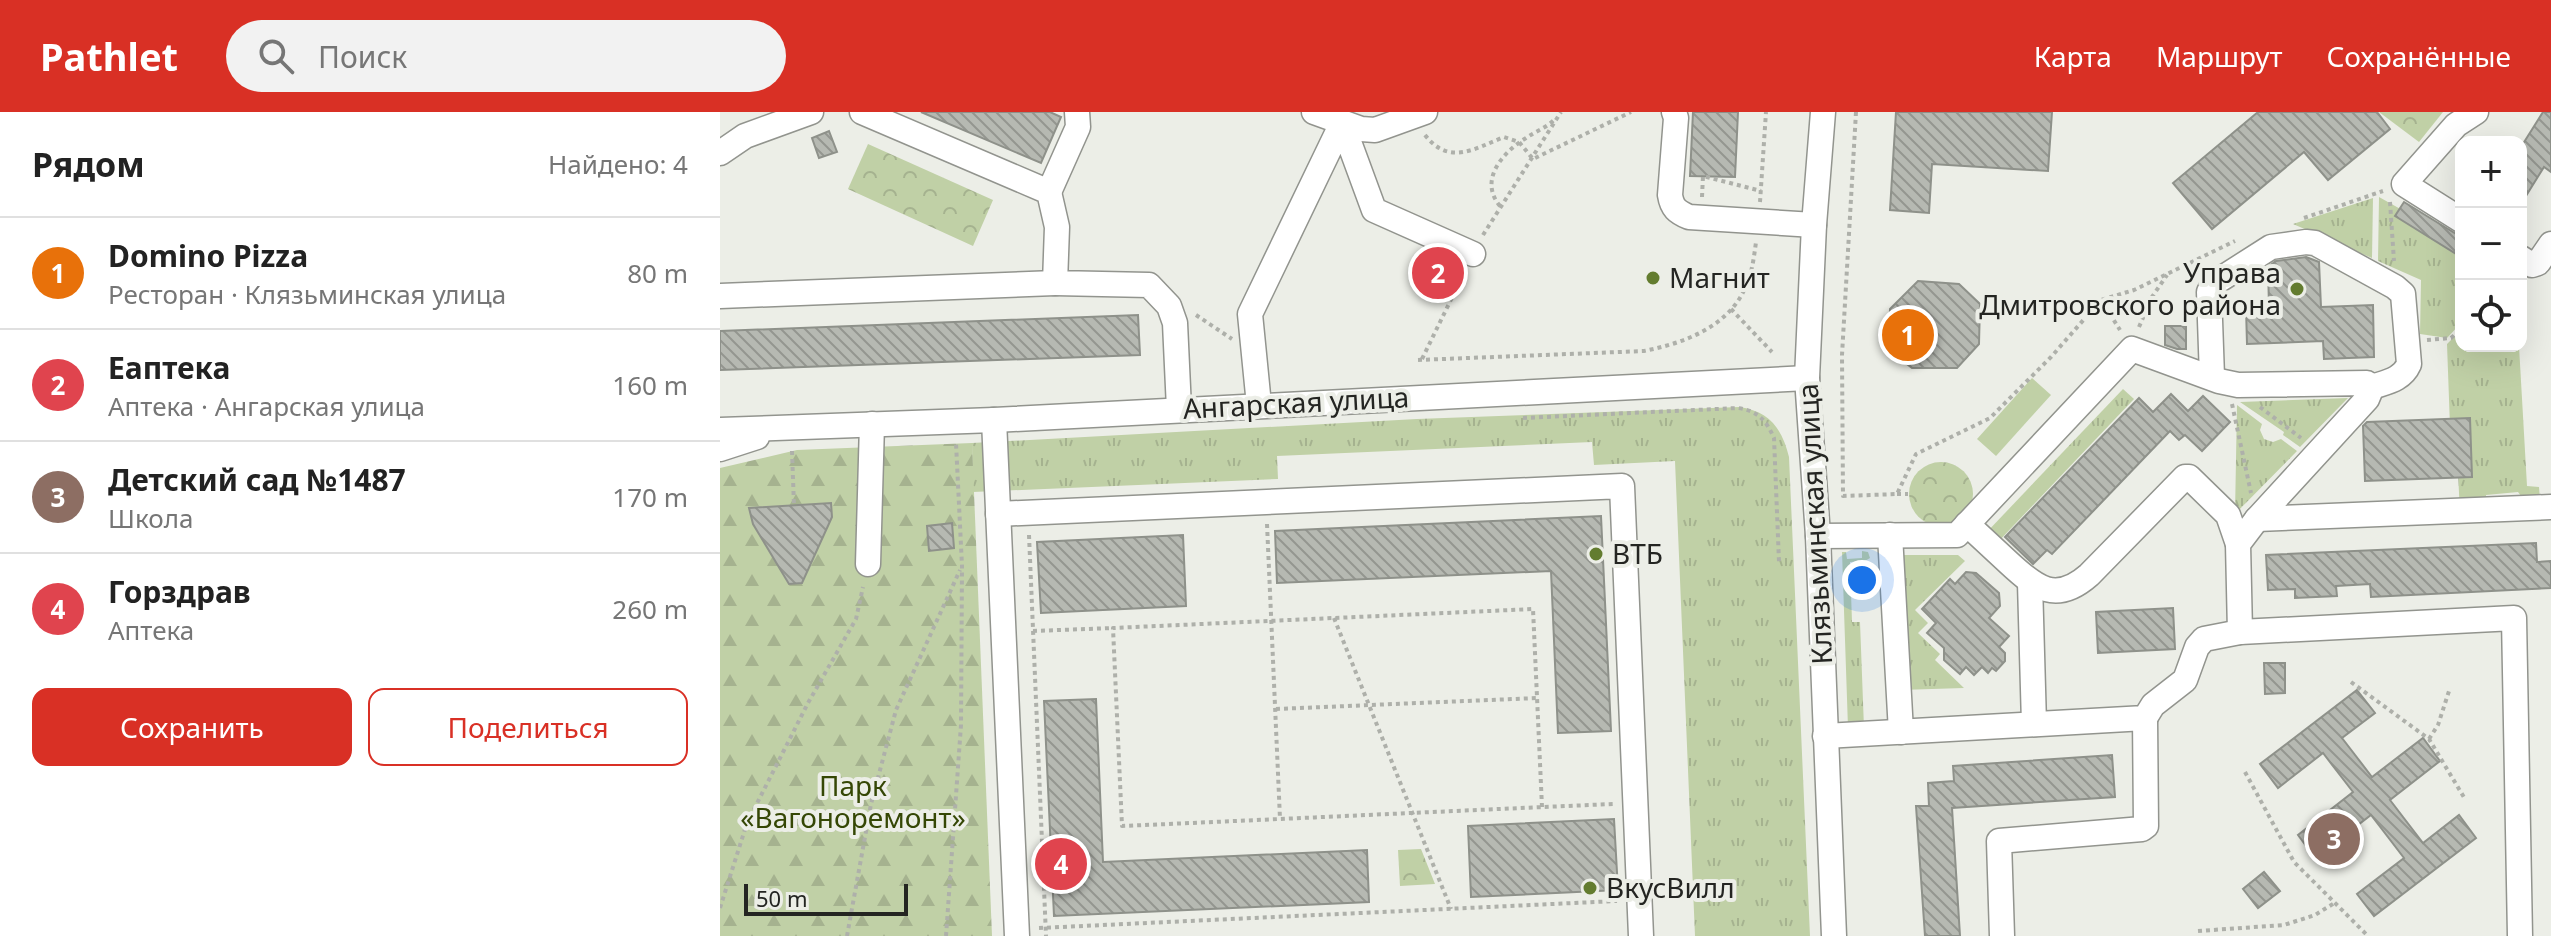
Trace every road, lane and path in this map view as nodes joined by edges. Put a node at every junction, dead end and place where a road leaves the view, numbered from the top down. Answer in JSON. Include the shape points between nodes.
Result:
{"nodes":[{"id":1,"x":811,"y":112,"type":"edge"},
{"id":2,"x":862,"y":112,"type":"edge"},
{"id":3,"x":1077,"y":112,"type":"edge"},
{"id":4,"x":1314,"y":112,"type":"edge"},
{"id":5,"x":1631,"y":112,"type":"edge"},
{"id":6,"x":1674,"y":112,"type":"edge"},
{"id":7,"x":1766,"y":112,"type":"edge"},
{"id":8,"x":1823,"y":112,"type":"edge"},
{"id":9,"x":1856,"y":112,"type":"edge"},
{"id":10,"x":2476,"y":112,"type":"edge"},
{"id":11,"x":1560,"y":113,"type":"edge"},
{"id":12,"x":1418,"y":115,"type":"edge"},
{"id":13,"x":1342,"y":123,"type":"junction"},
{"id":14,"x":1519,"y":142,"type":"junction"},
{"id":15,"x":721,"y":149,"type":"edge"},
{"id":16,"x":1533,"y":159,"type":"junction"},
{"id":17,"x":1761,"y":191,"type":"junction"},
{"id":18,"x":1049,"y":192,"type":"junction"},
{"id":19,"x":1500,"y":206,"type":"junction"},
{"id":20,"x":2455,"y":216,"type":"edge"},
{"id":21,"x":1702,"y":218,"type":"junction"},
{"id":22,"x":2299,"y":219,"type":"dead end"},
{"id":23,"x":1759,"y":222,"type":"junction"},
{"id":24,"x":1814,"y":225,"type":"junction"},
{"id":25,"x":2238,"y":240,"type":"dead end"},
{"id":26,"x":2551,"y":244,"type":"edge"},
{"id":27,"x":1473,"y":254,"type":"junction"},
{"id":28,"x":2527,"y":262,"type":"edge"},
{"id":29,"x":2168,"y":273,"type":"junction"},
{"id":30,"x":1055,"y":283,"type":"junction"},
{"id":31,"x":2395,"y":287,"type":"junction"},
{"id":32,"x":720,"y":296,"type":"edge"},
{"id":33,"x":2101,"y":300,"type":"junction"},
{"id":34,"x":1731,"y":309,"type":"junction"},
{"id":35,"x":1188,"y":310,"type":"dead end"},
{"id":36,"x":2455,"y":334,"type":"edge"},
{"id":37,"x":2407,"y":342,"type":"junction"},
{"id":38,"x":2132,"y":349,"type":"junction"},
{"id":39,"x":1772,"y":352,"type":"dead end"},
{"id":40,"x":1254,"y":353,"type":"junction"},
{"id":41,"x":1807,"y":378,"type":"junction"},
{"id":42,"x":2220,"y":380,"type":"junction"},
{"id":43,"x":2372,"y":387,"type":"junction"},
{"id":44,"x":1259,"y":405,"type":"junction"},
{"id":45,"x":1179,"y":409,"type":"junction"},
{"id":46,"x":1515,"y":418,"type":"dead end"},
{"id":47,"x":994,"y":420,"type":"junction"},
{"id":48,"x":872,"y":424,"type":"junction"},
{"id":49,"x":720,"y":430,"type":"edge"},
{"id":50,"x":956,"y":443,"type":"dead end"},
{"id":51,"x":789,"y":446,"type":"junction"},
{"id":52,"x":720,"y":449,"type":"edge"},
{"id":53,"x":2319,"y":451,"type":"junction"},
{"id":54,"x":1897,"y":494,"type":"junction"},
{"id":55,"x":1908,"y":494,"type":"dead end"},
{"id":56,"x":794,"y":506,"type":"dead end"},
{"id":57,"x":2551,"y":507,"type":"edge"},
{"id":58,"x":998,"y":514,"type":"junction"},
{"id":59,"x":2257,"y":519,"type":"junction"},
{"id":60,"x":1267,"y":524,"type":"dead end"},
{"id":61,"x":1967,"y":524,"type":"junction"},
{"id":62,"x":1029,"y":535,"type":"dead end"},
{"id":63,"x":1890,"y":535,"type":"junction"},
{"id":64,"x":1818,"y":536,"type":"junction"},
{"id":65,"x":2238,"y":544,"type":"junction"},
{"id":66,"x":1779,"y":562,"type":"dead end"},
{"id":67,"x":868,"y":564,"type":"joint"},
{"id":68,"x":962,"y":566,"type":"junction"},
{"id":69,"x":2030,"y":583,"type":"junction"},
{"id":70,"x":1334,"y":618,"type":"junction"},
{"id":71,"x":1271,"y":621,"type":"junction"},
{"id":72,"x":1113,"y":628,"type":"junction"},
{"id":73,"x":1033,"y":631,"type":"junction"},
{"id":74,"x":2240,"y":632,"type":"junction"},
{"id":75,"x":2351,"y":682,"type":"dead end"},
{"id":76,"x":2450,"y":688,"type":"dead end"},
{"id":77,"x":1537,"y":698,"type":"junction"},
{"id":78,"x":1369,"y":705,"type":"junction"},
{"id":79,"x":1275,"y":709,"type":"junction"},
{"id":80,"x":2145,"y":718,"type":"junction"},
{"id":81,"x":1901,"y":724,"type":"junction"},
{"id":82,"x":2034,"y":724,"type":"junction"},
{"id":83,"x":1825,"y":736,"type":"junction"},
{"id":84,"x":2429,"y":739,"type":"junction"},
{"id":85,"x":2245,"y":772,"type":"dead end"},
{"id":86,"x":2465,"y":799,"type":"dead end"},
{"id":87,"x":1635,"y":803,"type":"junction"},
{"id":88,"x":1542,"y":807,"type":"junction"},
{"id":89,"x":1412,"y":813,"type":"junction"},
{"id":90,"x":1280,"y":819,"type":"junction"},
{"id":91,"x":1640,"y":900,"type":"junction"},
{"id":92,"x":2336,"y":902,"type":"junction"},
{"id":93,"x":720,"y":908,"type":"edge"},
{"id":94,"x":1451,"y":909,"type":"junction"},
{"id":95,"x":1046,"y":927,"type":"junction"},
{"id":96,"x":2198,"y":931,"type":"dead end"},
{"id":97,"x":1016,"y":932,"type":"edge"},
{"id":98,"x":847,"y":936,"type":"edge"},
{"id":99,"x":946,"y":936,"type":"edge"},
{"id":100,"x":1046,"y":936,"type":"edge"},
{"id":101,"x":1641,"y":936,"type":"edge"},
{"id":102,"x":1834,"y":936,"type":"edge"},
{"id":103,"x":2002,"y":936,"type":"edge"},
{"id":104,"x":2368,"y":936,"type":"edge"},
{"id":105,"x":2520,"y":936,"type":"edge"}],
"edges":[{"from":1,"to":15,"type":"street"},
{"from":2,"to":18,"type":"street"},
{"from":3,"to":18,"type":"street","via":[[1078,127]]},
{"from":4,"to":13,"type":"street"},
{"from":5,"to":16,"type":"path"},
{"from":6,"to":21,"type":"street","via":[[1672,205],[1689,217]]},
{"from":7,"to":17,"type":"path"},
{"from":8,"to":24,"type":"street","name":"Клязьминская улица"},
{"from":9,"to":54,"type":"path","via":[[1842,355],[1843,496]]},
{"from":10,"to":20,"type":"street","via":[[2456,125],[2404,184]]},
{"from":11,"to":14,"type":"path"},
{"from":11,"to":16,"type":"path"},
{"from":12,"to":13,"type":"street","via":[[1375,130]]},
{"from":12,"to":14,"type":"path","via":[[1432,144],[1443,152],[1470,151],[1504,137]]},
{"from":13,"to":27,"type":"street","via":[[1374,210]]},
{"from":13,"to":40,"type":"street","via":[[1250,314]]},
{"from":14,"to":16,"type":"path"},
{"from":14,"to":19,"type":"path","via":[[1492,176]]},
{"from":16,"to":19,"type":"path"},
{"from":17,"to":21,"type":"path","via":[[1703,176]]},
{"from":17,"to":23,"type":"path"},
{"from":18,"to":30,"type":"street","via":[[1057,227]]},
{"from":19,"to":27,"type":"path"},
{"from":21,"to":23,"type":"street"},
{"from":22,"to":31,"type":"path","via":[[2389,189]]},
{"from":23,"to":24,"type":"street"},
{"from":23,"to":34,"type":"path","via":[[1746,286]]},
{"from":24,"to":41,"type":"street","name":"Клязьминская улица"},
{"from":25,"to":29,"type":"path"},
{"from":26,"to":28,"type":"street","via":[[2538,263]]},
{"from":27,"to":34,"type":"path","via":[[1420,360],[1644,351],[1694,336]]},
{"from":29,"to":33,"type":"path"},
{"from":29,"to":38,"type":"path","via":[[2152,297]]},
{"from":30,"to":32,"type":"street"},
{"from":30,"to":45,"type":"street","via":[[1149,285],[1169,306],[1175,323]]},
{"from":31,"to":37,"type":"street","via":[[2403,294]]},
{"from":31,"to":42,"type":"street","via":[[2315,243],[2271,247],[2219,279],[2209,292]]},
{"from":33,"to":38,"type":"path"},
{"from":33,"to":54,"type":"path","via":[[1990,418],[1916,454]]},
{"from":34,"to":39,"type":"path"},
{"from":35,"to":40,"type":"path"},
{"from":36,"to":37,"type":"path"},
{"from":37,"to":43,"type":"street","via":[[2406,370],[2395,380]]},
{"from":38,"to":42,"type":"street"},
{"from":38,"to":61,"type":"street"},
{"from":40,"to":44,"type":"street"},
{"from":41,"to":44,"type":"street","name":"Ангарская улица"},
{"from":41,"to":64,"type":"street","name":"Клязьминская улица"},
{"from":42,"to":43,"type":"street"},
{"from":42,"to":53,"type":"path"},
{"from":42,"to":59,"type":"path"},
{"from":43,"to":53,"type":"street"},
{"from":44,"to":45,"type":"street","name":"Ангарская улица"},
{"from":45,"to":47,"type":"street","name":"Ангарская улица"},
{"from":46,"to":66,"type":"path","via":[[1738,408],[1756,412],[1774,438]]},
{"from":47,"to":48,"type":"street","name":"Ангарская улица"},
{"from":47,"to":58,"type":"street"},
{"from":48,"to":51,"type":"street","name":"Ангарская улица"},
{"from":48,"to":67,"type":"street"},
{"from":49,"to":51,"type":"street","name":"Ангарская улица"},
{"from":50,"to":68,"type":"path"},
{"from":51,"to":52,"type":"street","name":"Ангарская улица"},
{"from":51,"to":56,"type":"path"},
{"from":53,"to":59,"type":"street"},
{"from":54,"to":55,"type":"path"},
{"from":57,"to":59,"type":"street"},
{"from":58,"to":87,"type":"street","via":[[1622,486]]},
{"from":58,"to":97,"type":"street"},
{"from":59,"to":65,"type":"street"},
{"from":60,"to":71,"type":"path"},
{"from":61,"to":63,"type":"street","via":[[1957,535]]},
{"from":61,"to":69,"type":"street"},
{"from":62,"to":73,"type":"path"},
{"from":63,"to":64,"type":"street"},
{"from":63,"to":81,"type":"street"},
{"from":64,"to":83,"type":"street","name":"Клязьминская улица"},
{"from":65,"to":69,"type":"street","via":[[2228,515],[2185,477],[2081,583],[2055,590]]},
{"from":65,"to":74,"type":"street"},
{"from":67,"to":93,"type":"path","via":[[856,619],[747,823]]},
{"from":68,"to":98,"type":"path","via":[[896,710],[871,804]]},
{"from":68,"to":99,"type":"path","via":[[961,725]]},
{"from":69,"to":82,"type":"street"},
{"from":70,"to":71,"type":"path"},
{"from":70,"to":77,"type":"path","via":[[1533,609]]},
{"from":70,"to":78,"type":"path"},
{"from":71,"to":72,"type":"path"},
{"from":71,"to":79,"type":"path"},
{"from":72,"to":73,"type":"path"},
{"from":72,"to":90,"type":"path","via":[[1122,826]]},
{"from":73,"to":95,"type":"path"},
{"from":74,"to":80,"type":"street","via":[[2204,639],[2185,680]]},
{"from":74,"to":105,"type":"street","via":[[2514,618]]},
{"from":75,"to":84,"type":"path"},
{"from":76,"to":84,"type":"path"},
{"from":77,"to":78,"type":"path"},
{"from":77,"to":88,"type":"path"},
{"from":78,"to":79,"type":"path"},
{"from":78,"to":89,"type":"path"},
{"from":79,"to":90,"type":"path"},
{"from":80,"to":82,"type":"street"},
{"from":80,"to":103,"type":"street","via":[[2146,826],[1999,841]]},
{"from":81,"to":82,"type":"street"},
{"from":81,"to":83,"type":"street"},
{"from":83,"to":102,"type":"street","name":"Клязьминская улица"},
{"from":84,"to":86,"type":"path"},
{"from":85,"to":92,"type":"path","via":[[2294,862]]},
{"from":87,"to":88,"type":"path"},
{"from":87,"to":91,"type":"street"},
{"from":88,"to":89,"type":"path"},
{"from":89,"to":90,"type":"path"},
{"from":89,"to":94,"type":"path"},
{"from":91,"to":94,"type":"path"},
{"from":91,"to":101,"type":"street"},
{"from":92,"to":96,"type":"path","via":[[2284,925]]},
{"from":92,"to":104,"type":"path"},
{"from":94,"to":95,"type":"path"},
{"from":95,"to":97,"type":"path"},
{"from":95,"to":100,"type":"path"}]}
